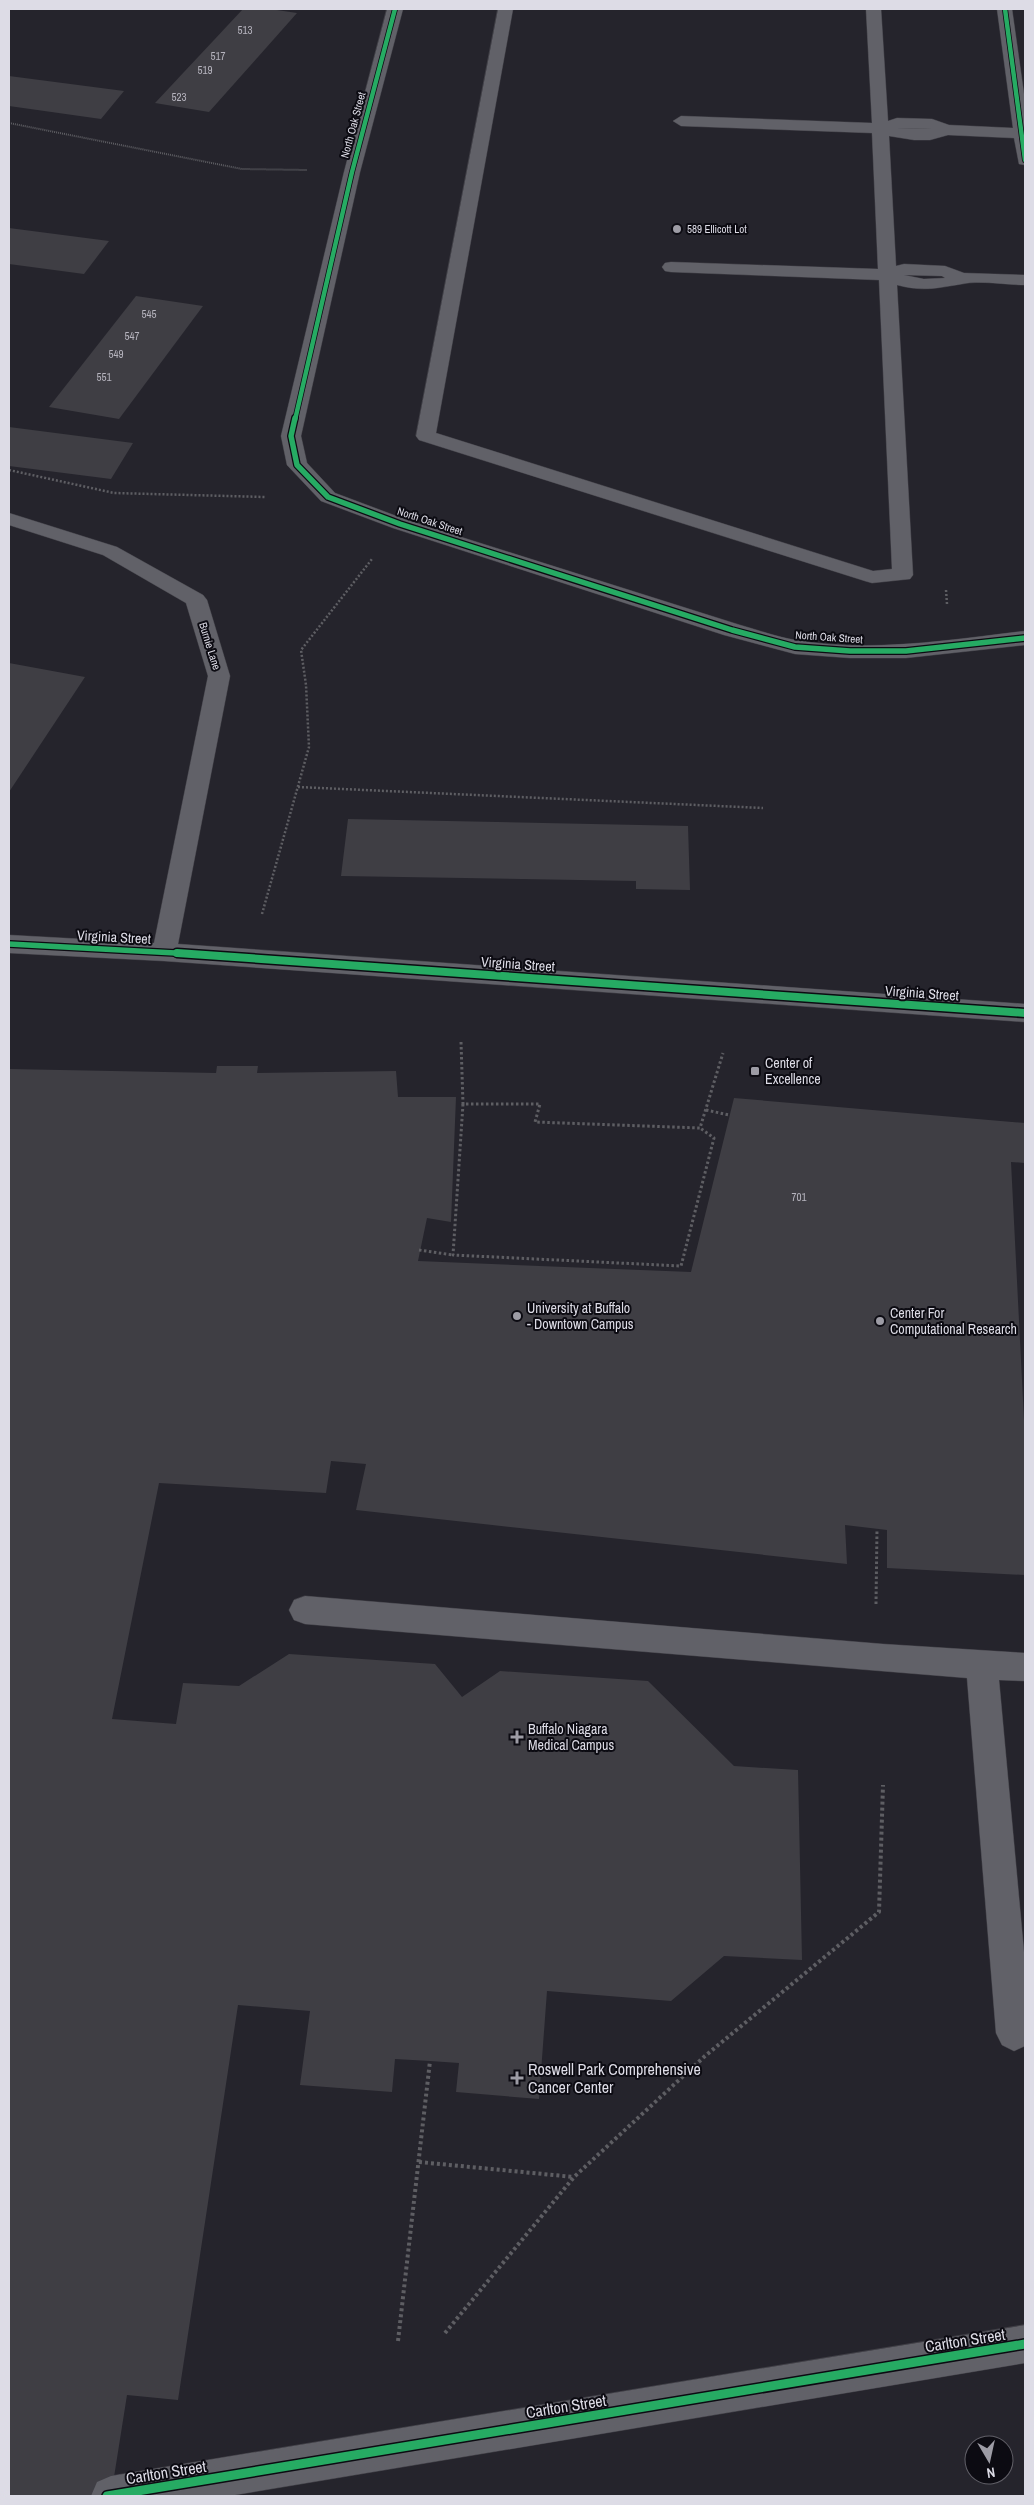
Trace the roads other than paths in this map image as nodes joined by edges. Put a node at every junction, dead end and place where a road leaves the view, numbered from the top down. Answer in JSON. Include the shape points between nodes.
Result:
{"nodes":[{"id":1,"x":395,"y":9,"type":"edge"},
{"id":2,"x":505,"y":9,"type":"edge"},
{"id":3,"x":874,"y":9,"type":"edge"},
{"id":4,"x":1005,"y":9,"type":"edge"},
{"id":5,"x":1018,"y":52,"type":"edge"},
{"id":6,"x":681,"y":121,"type":"dead end"},
{"id":7,"x":880,"y":128,"type":"junction"},
{"id":8,"x":1022,"y":133,"type":"junction"},
{"id":9,"x":1025,"y":160,"type":"edge"},
{"id":10,"x":671,"y":268,"type":"dead end"},
{"id":11,"x":888,"y":275,"type":"junction"},
{"id":12,"x":1025,"y":280,"type":"edge"},
{"id":13,"x":9,"y":519,"type":"edge"},
{"id":14,"x":1025,"y":638,"type":"edge"},
{"id":15,"x":9,"y":944,"type":"edge"},
{"id":16,"x":164,"y":952,"type":"junction"},
{"id":17,"x":1025,"y":1013,"type":"edge"},
{"id":18,"x":305,"y":1610,"type":"dead end"},
{"id":19,"x":982,"y":1663,"type":"junction"},
{"id":20,"x":1025,"y":1667,"type":"edge"},
{"id":21,"x":1014,"y":2032,"type":"dead end"},
{"id":22,"x":1025,"y":2344,"type":"edge"},
{"id":23,"x":111,"y":2496,"type":"edge"}],
"edges":[{"from":1,"to":14,"type":"street","name":"North Oak Street","via":[[352,172],[291,436],[297,465],[328,497],[400,524],[795,647],[906,651]]},
{"from":2,"to":11,"type":"street","via":[[426,436],[872,577],[903,575]]},
{"from":3,"to":7,"type":"street"},
{"from":4,"to":5,"type":"street"},
{"from":5,"to":8,"type":"street"},
{"from":6,"to":7,"type":"street"},
{"from":7,"to":8,"type":"street","via":[[897,123],[932,124],[947,130]]},
{"from":7,"to":11,"type":"street"},
{"from":8,"to":9,"type":"street"},
{"from":10,"to":11,"type":"street"},
{"from":11,"to":12,"type":"street","via":[[904,269],[945,271],[961,278]]},
{"from":13,"to":16,"type":"street","name":"Burnie Lane","via":[[110,552],[196,600],[219,676]]},
{"from":15,"to":16,"type":"street","name":"Virginia Street"},
{"from":16,"to":17,"type":"street","name":"Virginia Street"},
{"from":18,"to":19,"type":"street","via":[[884,1658]]},
{"from":19,"to":20,"type":"street"},
{"from":19,"to":21,"type":"street"},
{"from":22,"to":23,"type":"street","name":"Carlton Street"}]}
